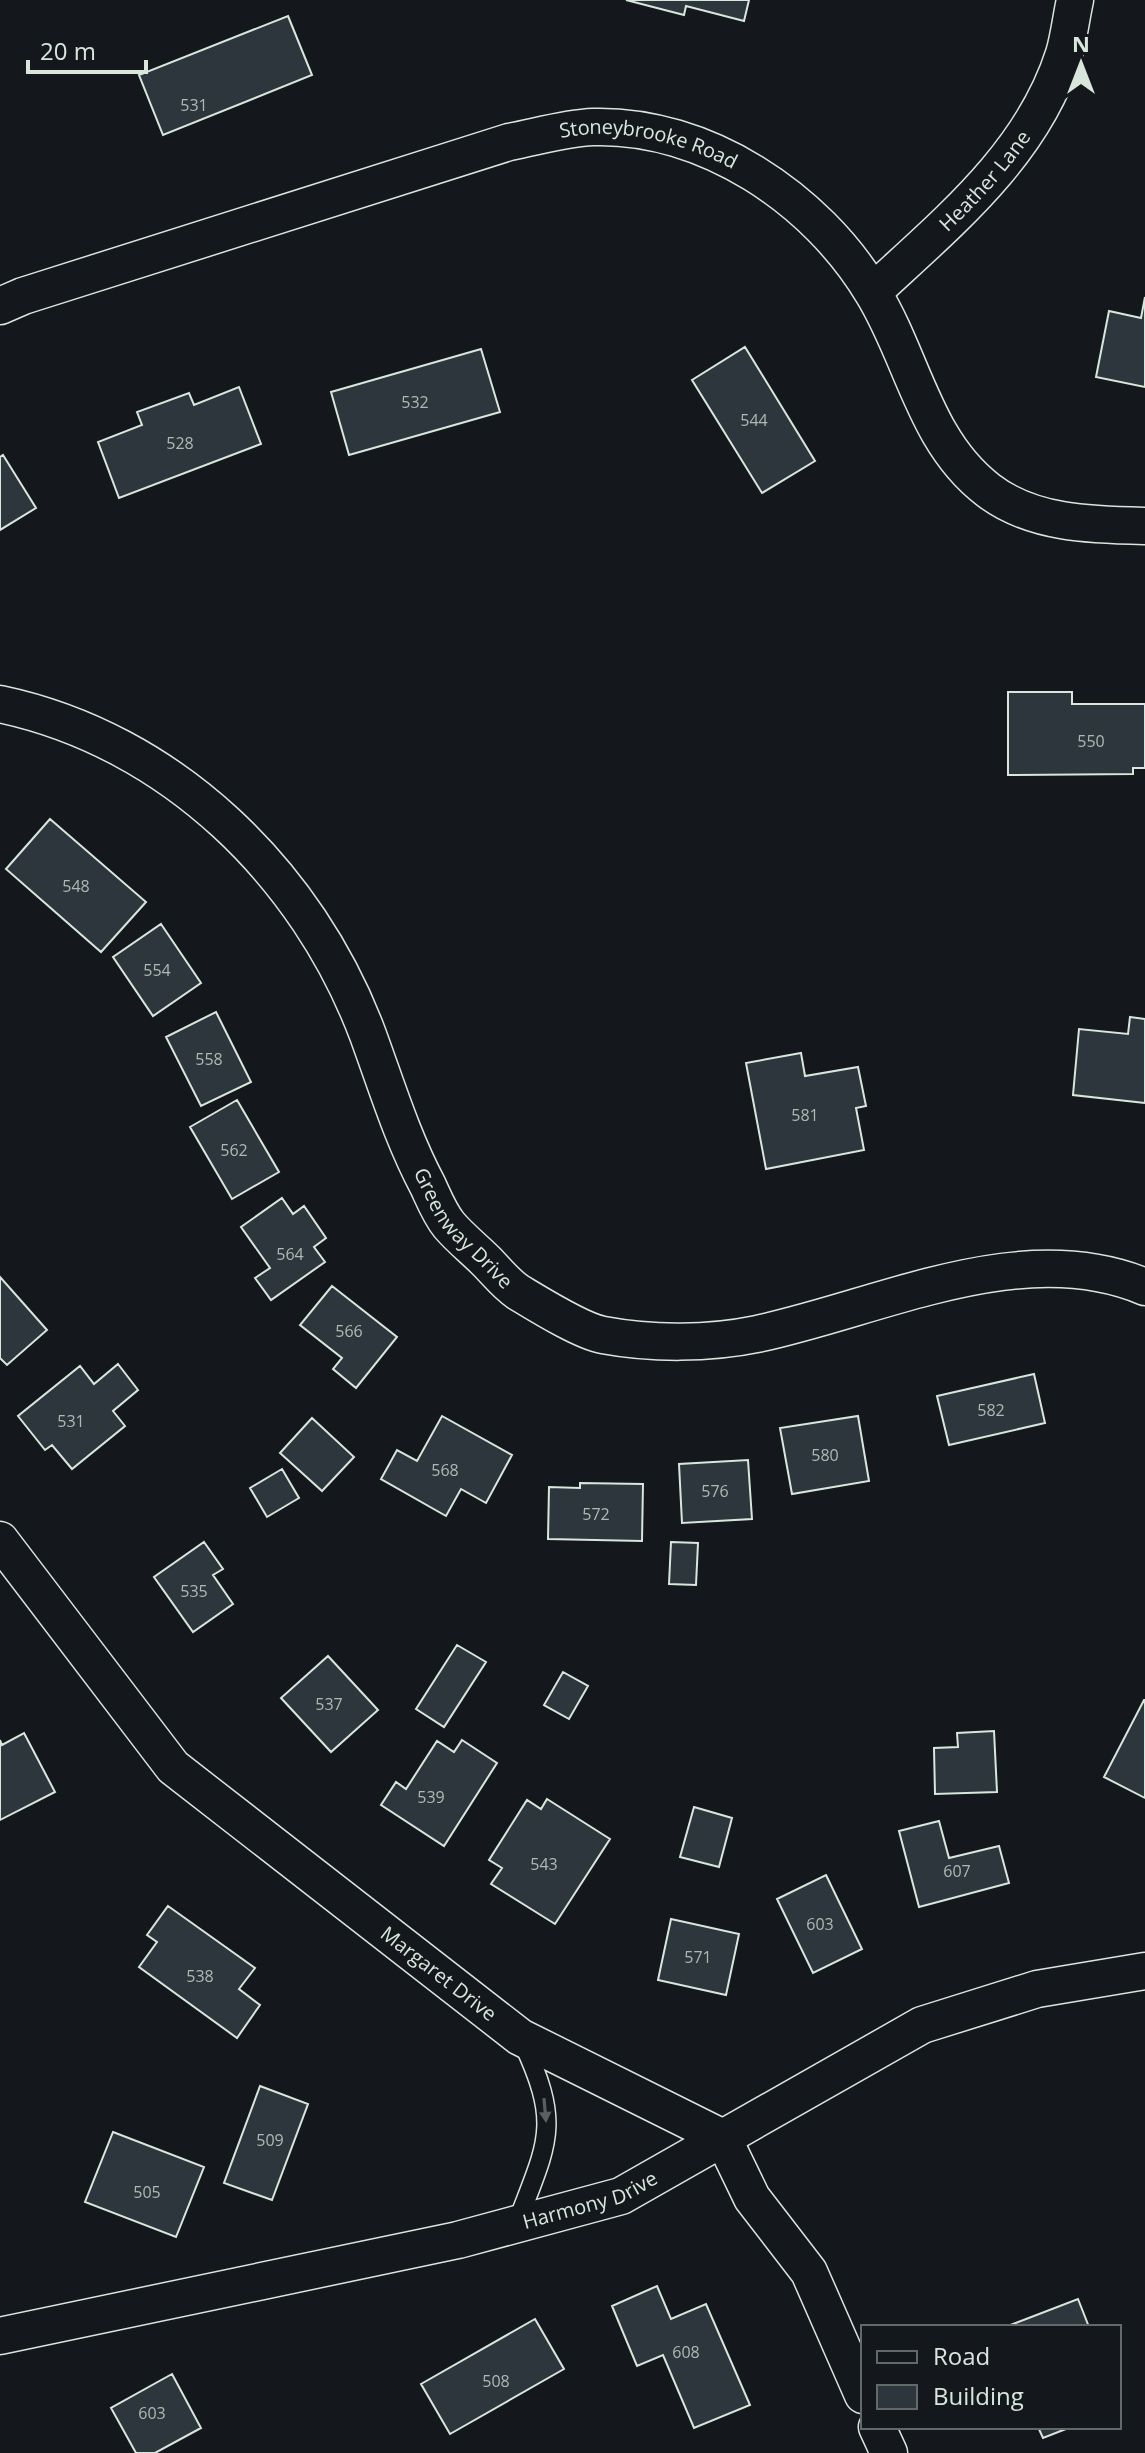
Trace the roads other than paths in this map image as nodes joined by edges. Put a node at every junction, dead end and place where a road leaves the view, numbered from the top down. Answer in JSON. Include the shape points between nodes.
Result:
{"nodes":[{"id":1,"x":1075,"y":0,"type":"edge"},
{"id":2,"x":873,"y":292,"type":"junction"},
{"id":3,"x":0,"y":306,"type":"edge"},
{"id":4,"x":1145,"y":526,"type":"edge"},
{"id":5,"x":0,"y":704,"type":"edge"},
{"id":6,"x":1145,"y":1287,"type":"edge"},
{"id":7,"x":0,"y":1540,"type":"edge"},
{"id":8,"x":1145,"y":1971,"type":"edge"},
{"id":9,"x":520,"y":2037,"type":"junction"},
{"id":10,"x":723,"y":2138,"type":"junction"},
{"id":11,"x":517,"y":2224,"type":"junction"},
{"id":12,"x":0,"y":2336,"type":"edge"},
{"id":13,"x":861,"y":2390,"type":"edge"},
{"id":14,"x":878,"y":2429,"type":"edge"},
{"id":15,"x":889,"y":2453,"type":"edge"}],
"edges":[{"from":1,"to":2,"type":"street","name":"Heather Lane","via":[[1063,55],[1029,129],[979,193]]},
{"from":2,"to":3,"type":"street","name":"Stoneybrooke Road","via":[[820,225],[755,171],[677,137],[593,127],[509,142]]},
{"from":2,"to":4,"type":"street","name":"Stoneybrooke Road","via":[[933,423],[957,463],[989,491],[1023,510],[1062,521]]},
{"from":5,"to":6,"type":"street","name":"Greenway Drive","via":[[36,712],[138,756],[227,822],[301,904],[339,967],[403,1137],[447,1222],[514,1290],[599,1335],[673,1342],[754,1335],[997,1271],[1077,1269]]},
{"from":7,"to":9,"type":"street","name":"Margaret Drive","via":[[173,1767]]},
{"from":8,"to":10,"type":"street","name":"Harmony Drive","via":[[1037,1989],[922,2025]]},
{"from":9,"to":10,"type":"street","name":"Margaret Drive"},
{"from":9,"to":11,"type":"lane","one_way":true,"via":[[543,2085],[546,2151]]},
{"from":10,"to":11,"type":"street","name":"Harmony Drive","via":[[621,2196]]},
{"from":10,"to":13,"type":"street","via":[[752,2198],[809,2272]]},
{"from":11,"to":12,"type":"street","name":"Harmony Drive"},
{"from":14,"to":15,"type":"street"}]}
